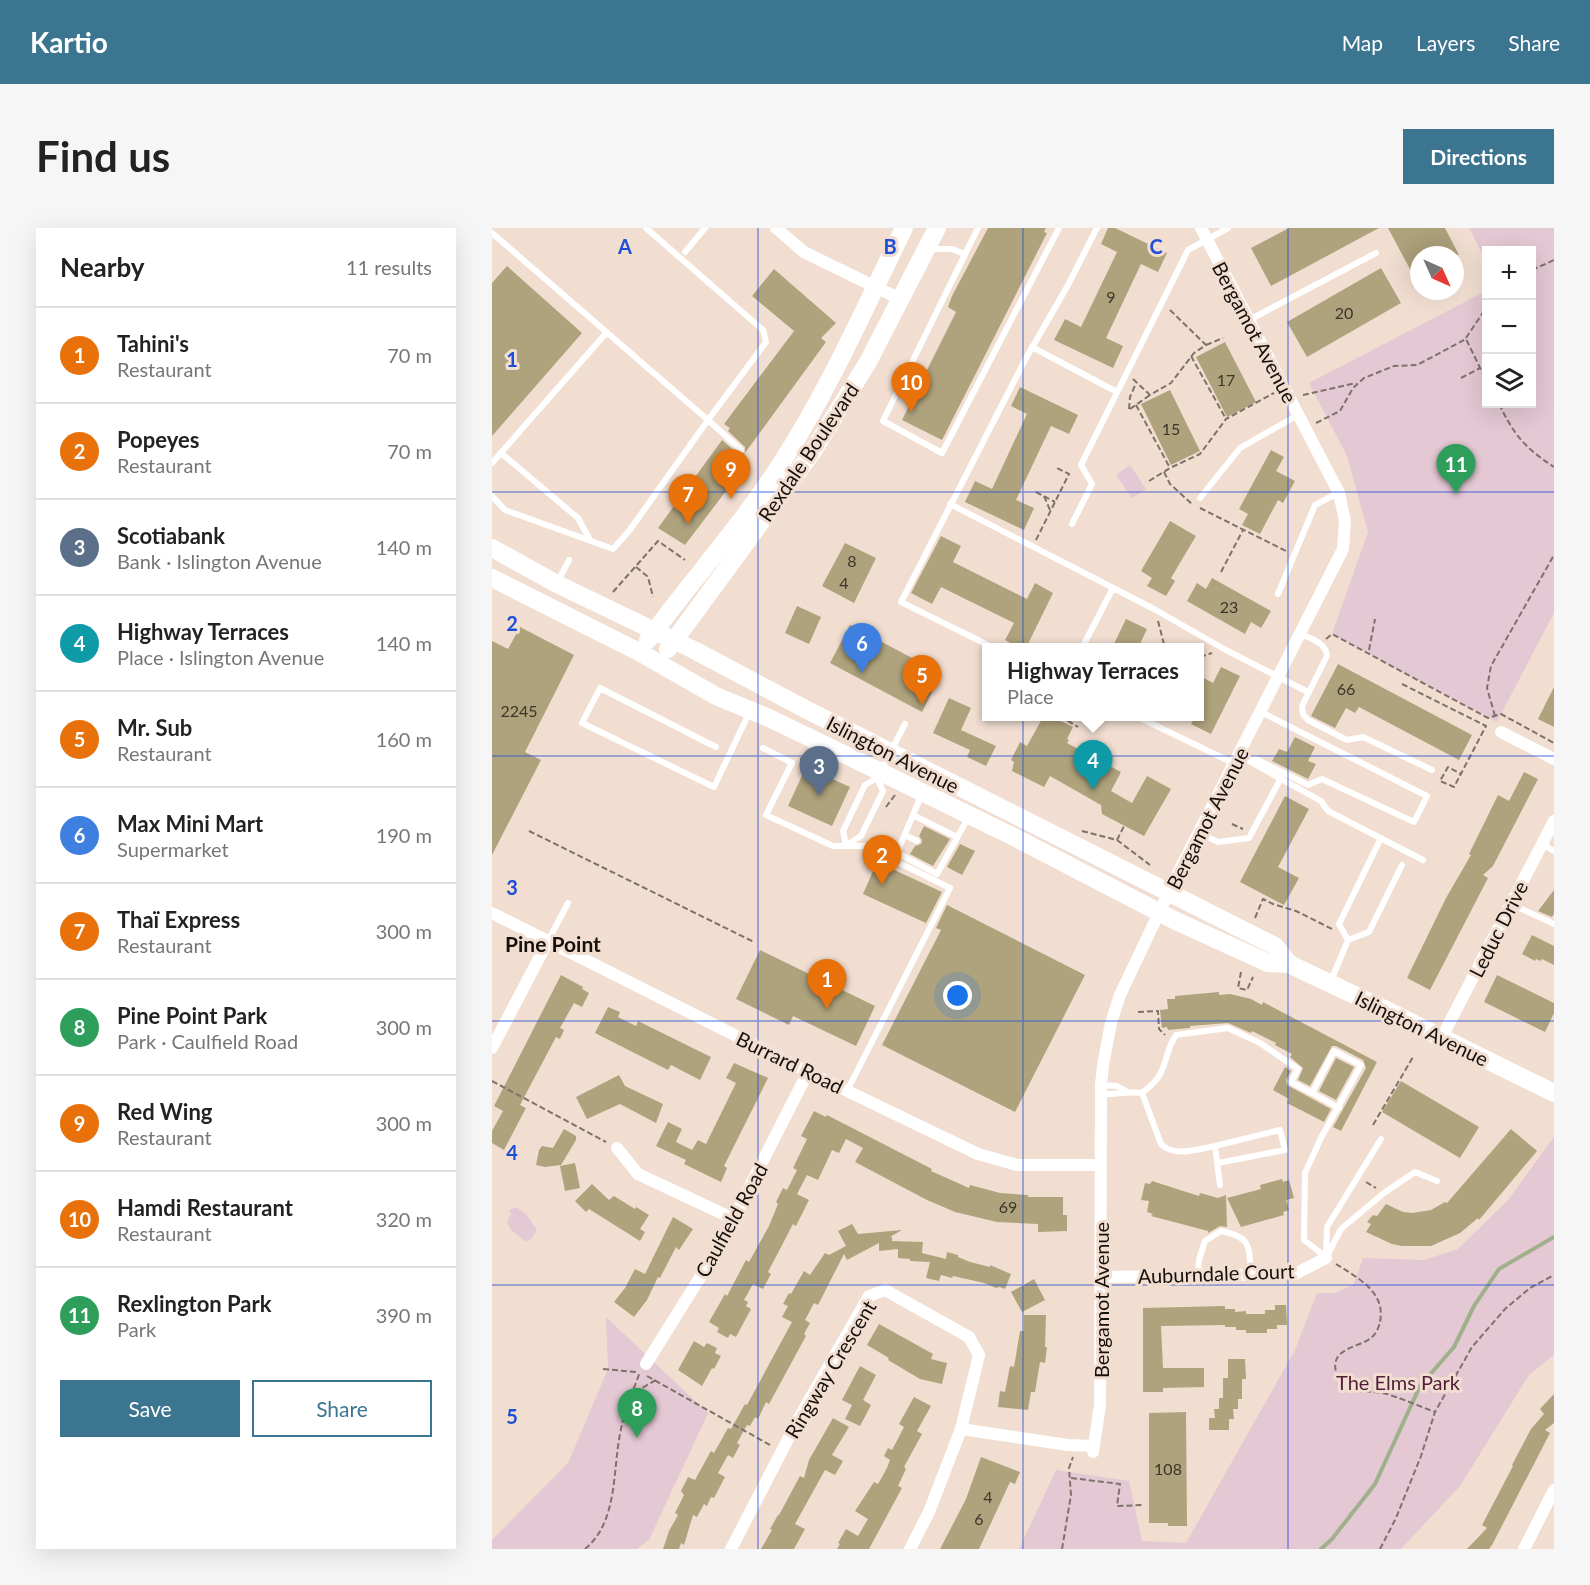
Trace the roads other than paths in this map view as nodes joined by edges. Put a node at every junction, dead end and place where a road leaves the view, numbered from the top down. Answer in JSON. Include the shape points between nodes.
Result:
{"nodes":[{"id":1,"x":646,"y":228,"type":"edge"},
{"id":2,"x":705,"y":228,"type":"edge"},
{"id":3,"x":776,"y":228,"type":"edge"},
{"id":4,"x":904,"y":228,"type":"edge"},
{"id":5,"x":937,"y":228,"type":"edge"},
{"id":6,"x":978,"y":228,"type":"edge"},
{"id":7,"x":1059,"y":228,"type":"edge"},
{"id":8,"x":1097,"y":228,"type":"edge"},
{"id":9,"x":1228,"y":228,"type":"edge"},
{"id":10,"x":492,"y":233,"type":"edge"},
{"id":11,"x":1204,"y":234,"type":"edge"},
{"id":12,"x":926,"y":249,"type":"junction"},
{"id":13,"x":686,"y":252,"type":"dead end"},
{"id":14,"x":1376,"y":253,"type":"dead end"},
{"id":15,"x":965,"y":254,"type":"junction"},
{"id":16,"x":874,"y":288,"type":"junction"},
{"id":17,"x":900,"y":299,"type":"junction"},
{"id":18,"x":1249,"y":320,"type":"junction"},
{"id":19,"x":607,"y":332,"type":"junction"},
{"id":20,"x":1032,"y":347,"type":"junction"},
{"id":21,"x":1117,"y":392,"type":"junction"},
{"id":22,"x":1298,"y":415,"type":"junction"},
{"id":23,"x":708,"y":420,"type":"junction"},
{"id":24,"x":741,"y":450,"type":"dead end"},
{"id":25,"x":501,"y":453,"type":"junction"},
{"id":26,"x":492,"y":463,"type":"edge"},
{"id":27,"x":1339,"y":493,"type":"junction"},
{"id":28,"x":492,"y":496,"type":"edge"},
{"id":29,"x":1200,"y":498,"type":"dead end"},
{"id":30,"x":950,"y":504,"type":"junction"},
{"id":31,"x":1072,"y":524,"type":"dead end"},
{"id":32,"x":590,"y":540,"type":"junction"},
{"id":33,"x":492,"y":548,"type":"edge"},
{"id":34,"x":569,"y":561,"type":"dead end"},
{"id":35,"x":492,"y":578,"type":"edge"},
{"id":36,"x":557,"y":584,"type":"junction"},
{"id":37,"x":1113,"y":588,"type":"junction"},
{"id":38,"x":1278,"y":594,"type":"dead end"},
{"id":39,"x":654,"y":632,"type":"junction"},
{"id":40,"x":1301,"y":634,"type":"junction"},
{"id":41,"x":674,"y":641,"type":"junction"},
{"id":42,"x":984,"y":643,"type":"edge"},
{"id":43,"x":1085,"y":643,"type":"edge"},
{"id":44,"x":639,"y":652,"type":"junction"},
{"id":45,"x":658,"y":663,"type":"junction"},
{"id":46,"x":1279,"y":677,"type":"junction"},
{"id":47,"x":1308,"y":692,"type":"junction"},
{"id":48,"x":750,"y":710,"type":"junction"},
{"id":49,"x":1261,"y":712,"type":"junction"},
{"id":50,"x":1144,"y":721,"type":"edge"},
{"id":51,"x":905,"y":724,"type":"dead end"},
{"id":52,"x":1501,"y":732,"type":"dead end"},
{"id":53,"x":716,"y":747,"type":"dead end"},
{"id":54,"x":763,"y":748,"type":"dead end"},
{"id":55,"x":891,"y":752,"type":"junction"},
{"id":56,"x":1554,"y":759,"type":"edge"},
{"id":57,"x":1248,"y":760,"type":"junction"},
{"id":58,"x":1234,"y":765,"type":"junction"},
{"id":59,"x":1432,"y":770,"type":"dead end"},
{"id":60,"x":879,"y":775,"type":"junction"},
{"id":61,"x":1281,"y":778,"type":"junction"},
{"id":62,"x":923,"y":792,"type":"junction"},
{"id":63,"x":913,"y":815,"type":"junction"},
{"id":64,"x":970,"y":815,"type":"junction"},
{"id":65,"x":1554,"y":820,"type":"edge"},
{"id":66,"x":1200,"y":833,"type":"junction"},
{"id":67,"x":904,"y":835,"type":"junction"},
{"id":68,"x":957,"y":837,"type":"junction"},
{"id":69,"x":1380,"y":840,"type":"junction"},
{"id":70,"x":917,"y":841,"type":"dead end"},
{"id":71,"x":1542,"y":844,"type":"junction"},
{"id":72,"x":846,"y":846,"type":"junction"},
{"id":73,"x":1554,"y":851,"type":"edge"},
{"id":74,"x":895,"y":857,"type":"junction"},
{"id":75,"x":1423,"y":860,"type":"dead end"},
{"id":76,"x":1402,"y":865,"type":"dead end"},
{"id":77,"x":1168,"y":893,"type":"junction"},
{"id":78,"x":568,"y":903,"type":"dead end"},
{"id":79,"x":1511,"y":904,"type":"junction"},
{"id":80,"x":1159,"y":913,"type":"junction"},
{"id":81,"x":492,"y":914,"type":"edge"},
{"id":82,"x":1554,"y":924,"type":"edge"},
{"id":83,"x":1347,"y":938,"type":"junction"},
{"id":84,"x":548,"y":941,"type":"junction"},
{"id":85,"x":1290,"y":964,"type":"junction"},
{"id":86,"x":1330,"y":983,"type":"junction"},
{"id":87,"x":1442,"y":1037,"type":"junction"},
{"id":88,"x":492,"y":1048,"type":"edge"},
{"id":89,"x":808,"y":1072,"type":"junction"},
{"id":90,"x":1101,"y":1089,"type":"junction"},
{"id":91,"x":847,"y":1090,"type":"junction"},
{"id":92,"x":1142,"y":1093,"type":"junction"},
{"id":93,"x":1312,"y":1093,"type":"junction"},
{"id":94,"x":1554,"y":1093,"type":"edge"},
{"id":95,"x":1339,"y":1108,"type":"junction"},
{"id":96,"x":1381,"y":1139,"type":"dead end"},
{"id":97,"x":1215,"y":1146,"type":"junction"},
{"id":98,"x":617,"y":1148,"type":"road end"},
{"id":99,"x":1218,"y":1163,"type":"junction"},
{"id":100,"x":1101,"y":1165,"type":"junction"},
{"id":101,"x":1437,"y":1181,"type":"dead end"},
{"id":102,"x":1220,"y":1185,"type":"dead end"},
{"id":103,"x":734,"y":1219,"type":"junction"},
{"id":104,"x":1326,"y":1258,"type":"junction"},
{"id":105,"x":1251,"y":1275,"type":"junction"},
{"id":106,"x":1198,"y":1276,"type":"junction"},
{"id":107,"x":1102,"y":1277,"type":"junction"},
{"id":108,"x":643,"y":1368,"type":"road end"},
{"id":109,"x":961,"y":1429,"type":"junction"},
{"id":110,"x":1554,"y":1490,"type":"edge"},
{"id":111,"x":730,"y":1549,"type":"edge"},
{"id":112,"x":910,"y":1549,"type":"edge"},
{"id":113,"x":1524,"y":1549,"type":"edge"}],
"edges":[{"from":1,"to":23,"type":"lane","via":[[763,330],[766,342]]},
{"from":2,"to":13,"type":"lane"},
{"from":3,"to":16,"type":"street","via":[[804,252]]},
{"from":4,"to":16,"type":"main road","name":"Rexdale Boulevard"},
{"from":5,"to":12,"type":"main road","name":"Rexdale Boulevard"},
{"from":6,"to":15,"type":"lane"},
{"from":7,"to":15,"type":"lane","via":[[942,453],[883,421]]},
{"from":8,"to":20,"type":"lane"},
{"from":9,"to":11,"type":"lane"},
{"from":10,"to":19,"type":"lane"},
{"from":11,"to":18,"type":"street","name":"Bergamot Avenue"},
{"from":11,"to":21,"type":"lane","via":[[1188,250]]},
{"from":12,"to":15,"type":"lane","via":[[952,249]]},
{"from":12,"to":17,"type":"main road","name":"Rexdale Boulevard"},
{"from":14,"to":18,"type":"lane"},
{"from":16,"to":17,"type":"street"},
{"from":16,"to":39,"type":"main road","name":"Rexdale Boulevard","via":[[815,408],[781,464]]},
{"from":17,"to":41,"type":"main road","name":"Rexdale Boulevard","via":[[868,362],[813,451]]},
{"from":18,"to":22,"type":"street","name":"Bergamot Avenue"},
{"from":19,"to":23,"type":"lane"},
{"from":19,"to":25,"type":"lane"},
{"from":20,"to":21,"type":"lane"},
{"from":20,"to":30,"type":"lane"},
{"from":21,"to":31,"type":"lane","via":[[1081,465],[1092,484]]},
{"from":22,"to":27,"type":"street","name":"Bergamot Avenue"},
{"from":22,"to":29,"type":"lane","via":[[1240,448]]},
{"from":23,"to":24,"type":"lane"},
{"from":23,"to":32,"type":"lane","via":[[613,549]]},
{"from":25,"to":26,"type":"lane"},
{"from":25,"to":32,"type":"lane","via":[[578,518]]},
{"from":27,"to":38,"type":"lane","via":[[1315,506]]},
{"from":27,"to":40,"type":"street","name":"Bergamot Avenue","via":[[1345,521],[1343,549]]},
{"from":28,"to":32,"type":"lane","via":[[505,510]]},
{"from":30,"to":37,"type":"lane"},
{"from":30,"to":42,"type":"lane","via":[[901,602]]},
{"from":33,"to":36,"type":"main road","name":"Islington Avenue"},
{"from":34,"to":36,"type":"lane"},
{"from":35,"to":44,"type":"main road","name":"Islington Avenue"},
{"from":36,"to":39,"type":"main road","name":"Islington Avenue"},
{"from":37,"to":43,"type":"lane"},
{"from":37,"to":46,"type":"lane"},
{"from":39,"to":41,"type":"main road","name":"Islington Avenue"},
{"from":39,"to":44,"type":"main road","name":"Rexdale Boulevard"},
{"from":40,"to":46,"type":"street","name":"Bergamot Avenue"},
{"from":40,"to":47,"type":"lane","via":[[1321,644],[1327,656]]},
{"from":41,"to":45,"type":"main road","name":"Rexdale Boulevard"},
{"from":41,"to":55,"type":"main road","name":"Islington Avenue"},
{"from":44,"to":45,"type":"main road","name":"Islington Avenue"},
{"from":45,"to":48,"type":"main road","name":"Islington Avenue","via":[[716,696]]},
{"from":46,"to":47,"type":"lane"},
{"from":46,"to":49,"type":"street","name":"Bergamot Avenue"},
{"from":47,"to":59,"type":"lane","via":[[1302,706],[1308,720],[1347,740],[1363,737]]},
{"from":48,"to":53,"type":"lane","via":[[714,787],[582,723],[600,688]]},
{"from":48,"to":60,"type":"main road","name":"Islington Avenue"},
{"from":49,"to":57,"type":"lane","via":[[1427,796],[1414,822],[1322,779],[1308,786],[1256,759]]},
{"from":49,"to":58,"type":"street","name":"Bergamot Avenue"},
{"from":50,"to":58,"type":"lane"},
{"from":51,"to":55,"type":"lane"},
{"from":52,"to":56,"type":"street"},
{"from":54,"to":72,"type":"lane","via":[[792,763],[766,814],[832,846]]},
{"from":55,"to":60,"type":"lane"},
{"from":55,"to":77,"type":"main road","name":"Islington Avenue"},
{"from":57,"to":58,"type":"lane"},
{"from":57,"to":61,"type":"lane"},
{"from":58,"to":66,"type":"street","name":"Bergamot Avenue"},
{"from":60,"to":62,"type":"main road","name":"Islington Avenue"},
{"from":60,"to":72,"type":"lane","via":[[860,794],[843,831]]},
{"from":60,"to":72,"type":"lane","via":[[883,791],[861,836]]},
{"from":61,"to":66,"type":"lane","via":[[1249,838],[1218,842]]},
{"from":61,"to":69,"type":"lane","via":[[1321,801],[1328,811]]},
{"from":62,"to":63,"type":"lane"},
{"from":62,"to":64,"type":"main road","name":"Islington Avenue"},
{"from":63,"to":67,"type":"lane"},
{"from":63,"to":68,"type":"lane"},
{"from":64,"to":68,"type":"lane"},
{"from":64,"to":80,"type":"main road","name":"Islington Avenue"},
{"from":65,"to":71,"type":"street","name":"Leduc Drive"},
{"from":66,"to":77,"type":"street","name":"Bergamot Avenue"},
{"from":67,"to":70,"type":"lane"},
{"from":67,"to":74,"type":"lane"},
{"from":68,"to":74,"type":"lane","via":[[944,854],[937,874]]},
{"from":69,"to":75,"type":"lane"},
{"from":69,"to":83,"type":"lane","via":[[1339,924]]},
{"from":71,"to":73,"type":"lane"},
{"from":71,"to":79,"type":"street","name":"Leduc Drive"},
{"from":72,"to":74,"type":"lane","via":[[865,846]]},
{"from":74,"to":91,"type":"lane","via":[[950,888]]},
{"from":76,"to":83,"type":"lane","via":[[1369,932]]},
{"from":77,"to":80,"type":"street","name":"Bergamot Avenue"},
{"from":77,"to":85,"type":"main road","name":"Islington Avenue","via":[[1275,946]]},
{"from":78,"to":84,"type":"lane"},
{"from":79,"to":82,"type":"lane"},
{"from":79,"to":87,"type":"street","name":"Leduc Drive"},
{"from":80,"to":85,"type":"main road","name":"Islington Avenue","via":[[1268,963]]},
{"from":80,"to":90,"type":"street","name":"Bergamot Avenue","via":[[1120,995],[1111,1023]]},
{"from":81,"to":84,"type":"street","name":"Burrard Road"},
{"from":83,"to":86,"type":"lane"},
{"from":84,"to":88,"type":"street"},
{"from":84,"to":89,"type":"street","name":"Burrard Road"},
{"from":85,"to":86,"type":"main road","name":"Islington Avenue"},
{"from":86,"to":87,"type":"main road","name":"Islington Avenue"},
{"from":87,"to":94,"type":"main road","name":"Islington Avenue"},
{"from":89,"to":91,"type":"street","name":"Burrard Road"},
{"from":89,"to":103,"type":"street","name":"Caulfield Road"},
{"from":90,"to":92,"type":"lane","via":[[1117,1086]]},
{"from":90,"to":100,"type":"street","name":"Bergamot Avenue"},
{"from":91,"to":100,"type":"street","name":"Burrard Road","via":[[978,1154],[1017,1165]]},
{"from":92,"to":93,"type":"lane","via":[[1160,1075],[1176,1035],[1228,1028],[1260,1043],[1298,1069],[1291,1082]]},
{"from":92,"to":97,"type":"lane","via":[[1161,1144],[1168,1150]]},
{"from":93,"to":95,"type":"lane"},
{"from":93,"to":95,"type":"lane","via":[[1334,1051],[1361,1065]]},
{"from":95,"to":104,"type":"lane","via":[[1305,1173],[1304,1240]]},
{"from":96,"to":104,"type":"lane","via":[[1327,1227]]},
{"from":97,"to":99,"type":"lane"},
{"from":97,"to":99,"type":"lane","via":[[1280,1130],[1285,1150]]},
{"from":98,"to":103,"type":"street","via":[[638,1174]]},
{"from":99,"to":102,"type":"lane"},
{"from":100,"to":107,"type":"street","name":"Bergamot Avenue"},
{"from":101,"to":104,"type":"lane","via":[[1415,1172],[1384,1193],[1341,1229]]},
{"from":103,"to":108,"type":"street","name":"Caulfield Road"},
{"from":104,"to":105,"type":"street","name":"Auburndale Court","via":[[1295,1274]]},
{"from":105,"to":106,"type":"street","name":"Auburndale Court"},
{"from":105,"to":106,"type":"lane","via":[[1249,1246],[1238,1234],[1221,1231],[1205,1241]]},
{"from":106,"to":107,"type":"street","name":"Auburndale Court"},
{"from":107,"to":109,"type":"street","name":"Bergamot Avenue","via":[[1100,1405],[1094,1449]]},
{"from":109,"to":111,"type":"street","name":"Ringway Crescent","via":[[979,1355],[969,1337],[885,1290],[869,1296]]},
{"from":109,"to":112,"type":"street","name":"Ringway Crescent","via":[[929,1512]]},
{"from":110,"to":113,"type":"street"}]}
